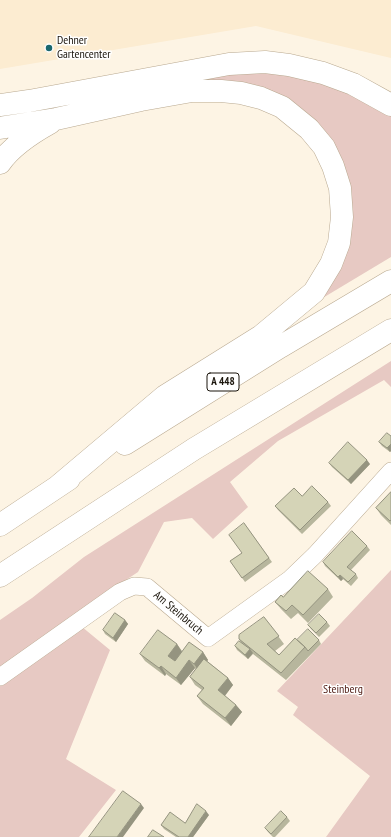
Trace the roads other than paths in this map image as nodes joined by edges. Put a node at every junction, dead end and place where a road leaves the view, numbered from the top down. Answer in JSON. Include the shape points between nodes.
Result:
{"nodes":[{"id":1,"x":0,"y":105,"type":"edge"},
{"id":2,"x":391,"y":105,"type":"edge"},
{"id":3,"x":56,"y":119,"type":"junction"},
{"id":4,"x":0,"y":128,"type":"edge"},
{"id":5,"x":0,"y":163,"type":"edge"},
{"id":6,"x":391,"y":281,"type":"edge"},
{"id":7,"x":391,"y":330,"type":"edge"},
{"id":8,"x":391,"y":471,"type":"edge"},
{"id":9,"x":57,"y":487,"type":"junction"},
{"id":10,"x":0,"y":526,"type":"edge"},
{"id":11,"x":0,"y":576,"type":"edge"},
{"id":12,"x":0,"y":677,"type":"edge"}],
"edges":[{"from":1,"to":2,"type":"highway","via":[[229,64],[265,62],[323,73],[353,84]]},
{"from":3,"to":4,"type":"highway"},
{"from":3,"to":5,"type":"highway","via":[[10,151]]},
{"from":3,"to":9,"type":"highway","via":[[192,91],[222,91],[261,98],[282,107],[294,116],[324,147],[334,166],[340,188],[342,217],[338,243],[331,264],[314,292],[261,336],[165,396]]},
{"from":6,"to":9,"type":"highway","number":"A 448","via":[[280,347]]},
{"from":7,"to":11,"type":"highway","via":[[194,449]]},
{"from":8,"to":12,"type":"street","name":"Am Steinbruch","via":[[290,579],[208,638],[147,587],[134,586],[120,592]]},
{"from":9,"to":10,"type":"highway","number":"A 448"}]}
